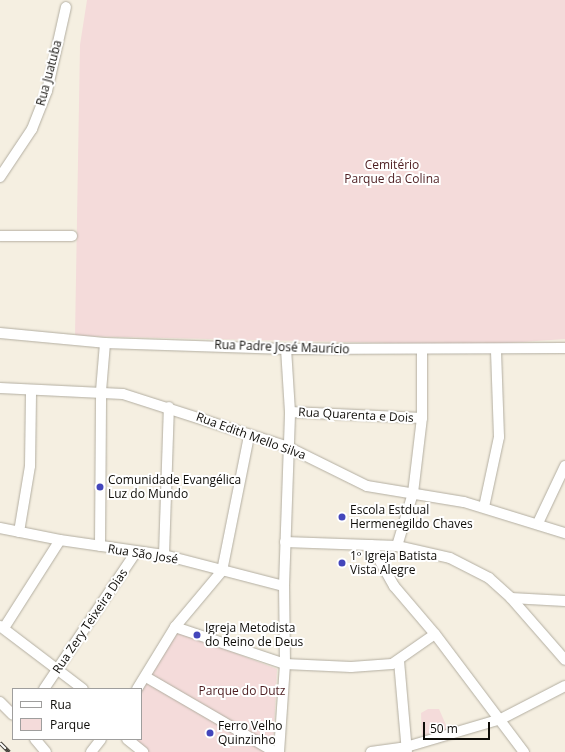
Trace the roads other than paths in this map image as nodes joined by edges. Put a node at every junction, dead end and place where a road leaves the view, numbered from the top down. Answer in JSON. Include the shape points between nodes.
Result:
{"nodes":[{"id":1,"x":66,"y":7,"type":"dead end"},
{"id":2,"x":0,"y":177,"type":"edge"},
{"id":3,"x":0,"y":236,"type":"edge"},
{"id":4,"x":72,"y":236,"type":"dead end"},
{"id":5,"x":0,"y":334,"type":"edge"},
{"id":6,"x":105,"y":343,"type":"junction"},
{"id":7,"x":565,"y":348,"type":"edge"},
{"id":8,"x":286,"y":349,"type":"junction"},
{"id":9,"x":422,"y":349,"type":"junction"},
{"id":10,"x":496,"y":350,"type":"junction"},
{"id":11,"x":0,"y":388,"type":"edge"},
{"id":12,"x":31,"y":390,"type":"junction"},
{"id":13,"x":101,"y":391,"type":"junction"},
{"id":14,"x":169,"y":407,"type":"junction"},
{"id":15,"x":290,"y":412,"type":"junction"},
{"id":16,"x":422,"y":418,"type":"junction"},
{"id":17,"x":249,"y":436,"type":"junction"},
{"id":18,"x":288,"y":447,"type":"junction"},
{"id":19,"x":565,"y":466,"type":"edge"},
{"id":20,"x":413,"y":493,"type":"junction"},
{"id":21,"x":484,"y":507,"type":"junction"},
{"id":22,"x":538,"y":523,"type":"junction"},
{"id":23,"x":0,"y":528,"type":"edge"},
{"id":24,"x":19,"y":532,"type":"junction"},
{"id":25,"x":565,"y":533,"type":"edge"},
{"id":26,"x":60,"y":540,"type":"junction"},
{"id":27,"x":285,"y":542,"type":"junction"},
{"id":28,"x":371,"y":544,"type":"junction"},
{"id":29,"x":100,"y":546,"type":"junction"},
{"id":30,"x":397,"y":546,"type":"junction"},
{"id":31,"x":136,"y":552,"type":"junction"},
{"id":32,"x":164,"y":555,"type":"junction"},
{"id":33,"x":222,"y":571,"type":"junction"},
{"id":34,"x":284,"y":586,"type":"junction"},
{"id":35,"x":511,"y":598,"type":"junction"},
{"id":36,"x":565,"y":601,"type":"edge"},
{"id":37,"x":2,"y":627,"type":"edge"},
{"id":38,"x":175,"y":627,"type":"junction"},
{"id":39,"x":435,"y":634,"type":"junction"},
{"id":40,"x":565,"y":660,"type":"edge"},
{"id":41,"x":399,"y":661,"type":"junction"},
{"id":42,"x":285,"y":664,"type":"junction"},
{"id":43,"x":59,"y":669,"type":"junction"},
{"id":44,"x":146,"y":677,"type":"junction"},
{"id":45,"x":565,"y":686,"type":"edge"},
{"id":46,"x":45,"y":688,"type":"edge"},
{"id":47,"x":83,"y":688,"type":"edge"},
{"id":48,"x":138,"y":688,"type":"edge"},
{"id":49,"x":0,"y":702,"type":"edge"},
{"id":50,"x":12,"y":714,"type":"edge"},
{"id":51,"x":501,"y":720,"type":"junction"},
{"id":52,"x":36,"y":740,"type":"edge"},
{"id":53,"x":100,"y":740,"type":"edge"},
{"id":54,"x":128,"y":740,"type":"edge"},
{"id":55,"x":406,"y":749,"type":"edge"},
{"id":56,"x":46,"y":752,"type":"edge"},
{"id":57,"x":91,"y":752,"type":"edge"},
{"id":58,"x":142,"y":752,"type":"edge"},
{"id":59,"x":275,"y":752,"type":"edge"},
{"id":60,"x":278,"y":752,"type":"edge"},
{"id":61,"x":371,"y":752,"type":"edge"},
{"id":62,"x":524,"y":752,"type":"edge"}],
"edges":[{"from":1,"to":2,"type":"street","name":"Rua Juatuba","via":[[47,91],[32,129]]},
{"from":3,"to":4,"type":"street"},
{"from":5,"to":6,"type":"street","name":"Rua Padre José Maurício"},
{"from":6,"to":8,"type":"street","name":"Rua Padre José Maurício"},
{"from":6,"to":13,"type":"street"},
{"from":7,"to":10,"type":"street","name":"Rua Padre José Maurício"},
{"from":8,"to":9,"type":"street","name":"Rua Padre José Maurício"},
{"from":8,"to":15,"type":"street"},
{"from":9,"to":10,"type":"street","name":"Rua Padre José Maurício"},
{"from":9,"to":16,"type":"street"},
{"from":10,"to":21,"type":"street","via":[[499,437]]},
{"from":11,"to":12,"type":"street","name":"Rua Edith Mello Silva"},
{"from":12,"to":13,"type":"street","name":"Rua Edith Mello Silva"},
{"from":12,"to":24,"type":"street","via":[[30,466]]},
{"from":13,"to":14,"type":"street","name":"Rua Edith Mello Silva","via":[[123,394]]},
{"from":13,"to":29,"type":"street"},
{"from":14,"to":17,"type":"street","name":"Rua Edith Mello Silva"},
{"from":14,"to":32,"type":"street"},
{"from":15,"to":16,"type":"street","name":"Rua Quarenta e Dois"},
{"from":15,"to":18,"type":"street"},
{"from":16,"to":20,"type":"street"},
{"from":17,"to":18,"type":"street","name":"Rua Edith Mello Silva"},
{"from":17,"to":33,"type":"street"},
{"from":18,"to":20,"type":"street","name":"Rua Edith Mello Silva","via":[[367,486]]},
{"from":18,"to":27,"type":"street"},
{"from":19,"to":22,"type":"street"},
{"from":20,"to":21,"type":"street","name":"Rua Edith Mello Silva"},
{"from":20,"to":30,"type":"street"},
{"from":21,"to":22,"type":"street","name":"Rua Edith Mello Silva"},
{"from":22,"to":25,"type":"street","name":"Rua Edith Mello Silva"},
{"from":23,"to":24,"type":"street","name":"Rua São José"},
{"from":24,"to":26,"type":"street","name":"Rua São José"},
{"from":26,"to":29,"type":"street","name":"Rua São José"},
{"from":26,"to":37,"type":"street"},
{"from":27,"to":28,"type":"street"},
{"from":27,"to":34,"type":"street"},
{"from":28,"to":30,"type":"street"},
{"from":28,"to":39,"type":"street","via":[[394,586]]},
{"from":29,"to":31,"type":"street","name":"Rua São José"},
{"from":30,"to":35,"type":"street","via":[[450,558],[489,578]]},
{"from":31,"to":32,"type":"street","name":"Rua São José"},
{"from":31,"to":43,"type":"street","name":"Rua Zery Teixeira Dias"},
{"from":32,"to":33,"type":"street","name":"Rua São José"},
{"from":33,"to":34,"type":"street","name":"Rua São José"},
{"from":33,"to":38,"type":"street"},
{"from":34,"to":42,"type":"street"},
{"from":35,"to":36,"type":"street"},
{"from":35,"to":40,"type":"street"},
{"from":37,"to":43,"type":"street"},
{"from":38,"to":42,"type":"street"},
{"from":38,"to":44,"type":"street"},
{"from":39,"to":41,"type":"street"},
{"from":39,"to":51,"type":"street"},
{"from":41,"to":42,"type":"street","via":[[351,668]]},
{"from":41,"to":55,"type":"street"},
{"from":42,"to":60,"type":"street"},
{"from":43,"to":46,"type":"street","name":"Rua Zery Teixeira Dias"},
{"from":43,"to":47,"type":"street"},
{"from":44,"to":48,"type":"street"},
{"from":44,"to":59,"type":"street"},
{"from":45,"to":51,"type":"street"},
{"from":49,"to":50,"type":"street"},
{"from":51,"to":55,"type":"street"},
{"from":51,"to":62,"type":"street"},
{"from":52,"to":56,"type":"street"},
{"from":53,"to":57,"type":"street"},
{"from":54,"to":58,"type":"street"},
{"from":55,"to":61,"type":"street"}]}
